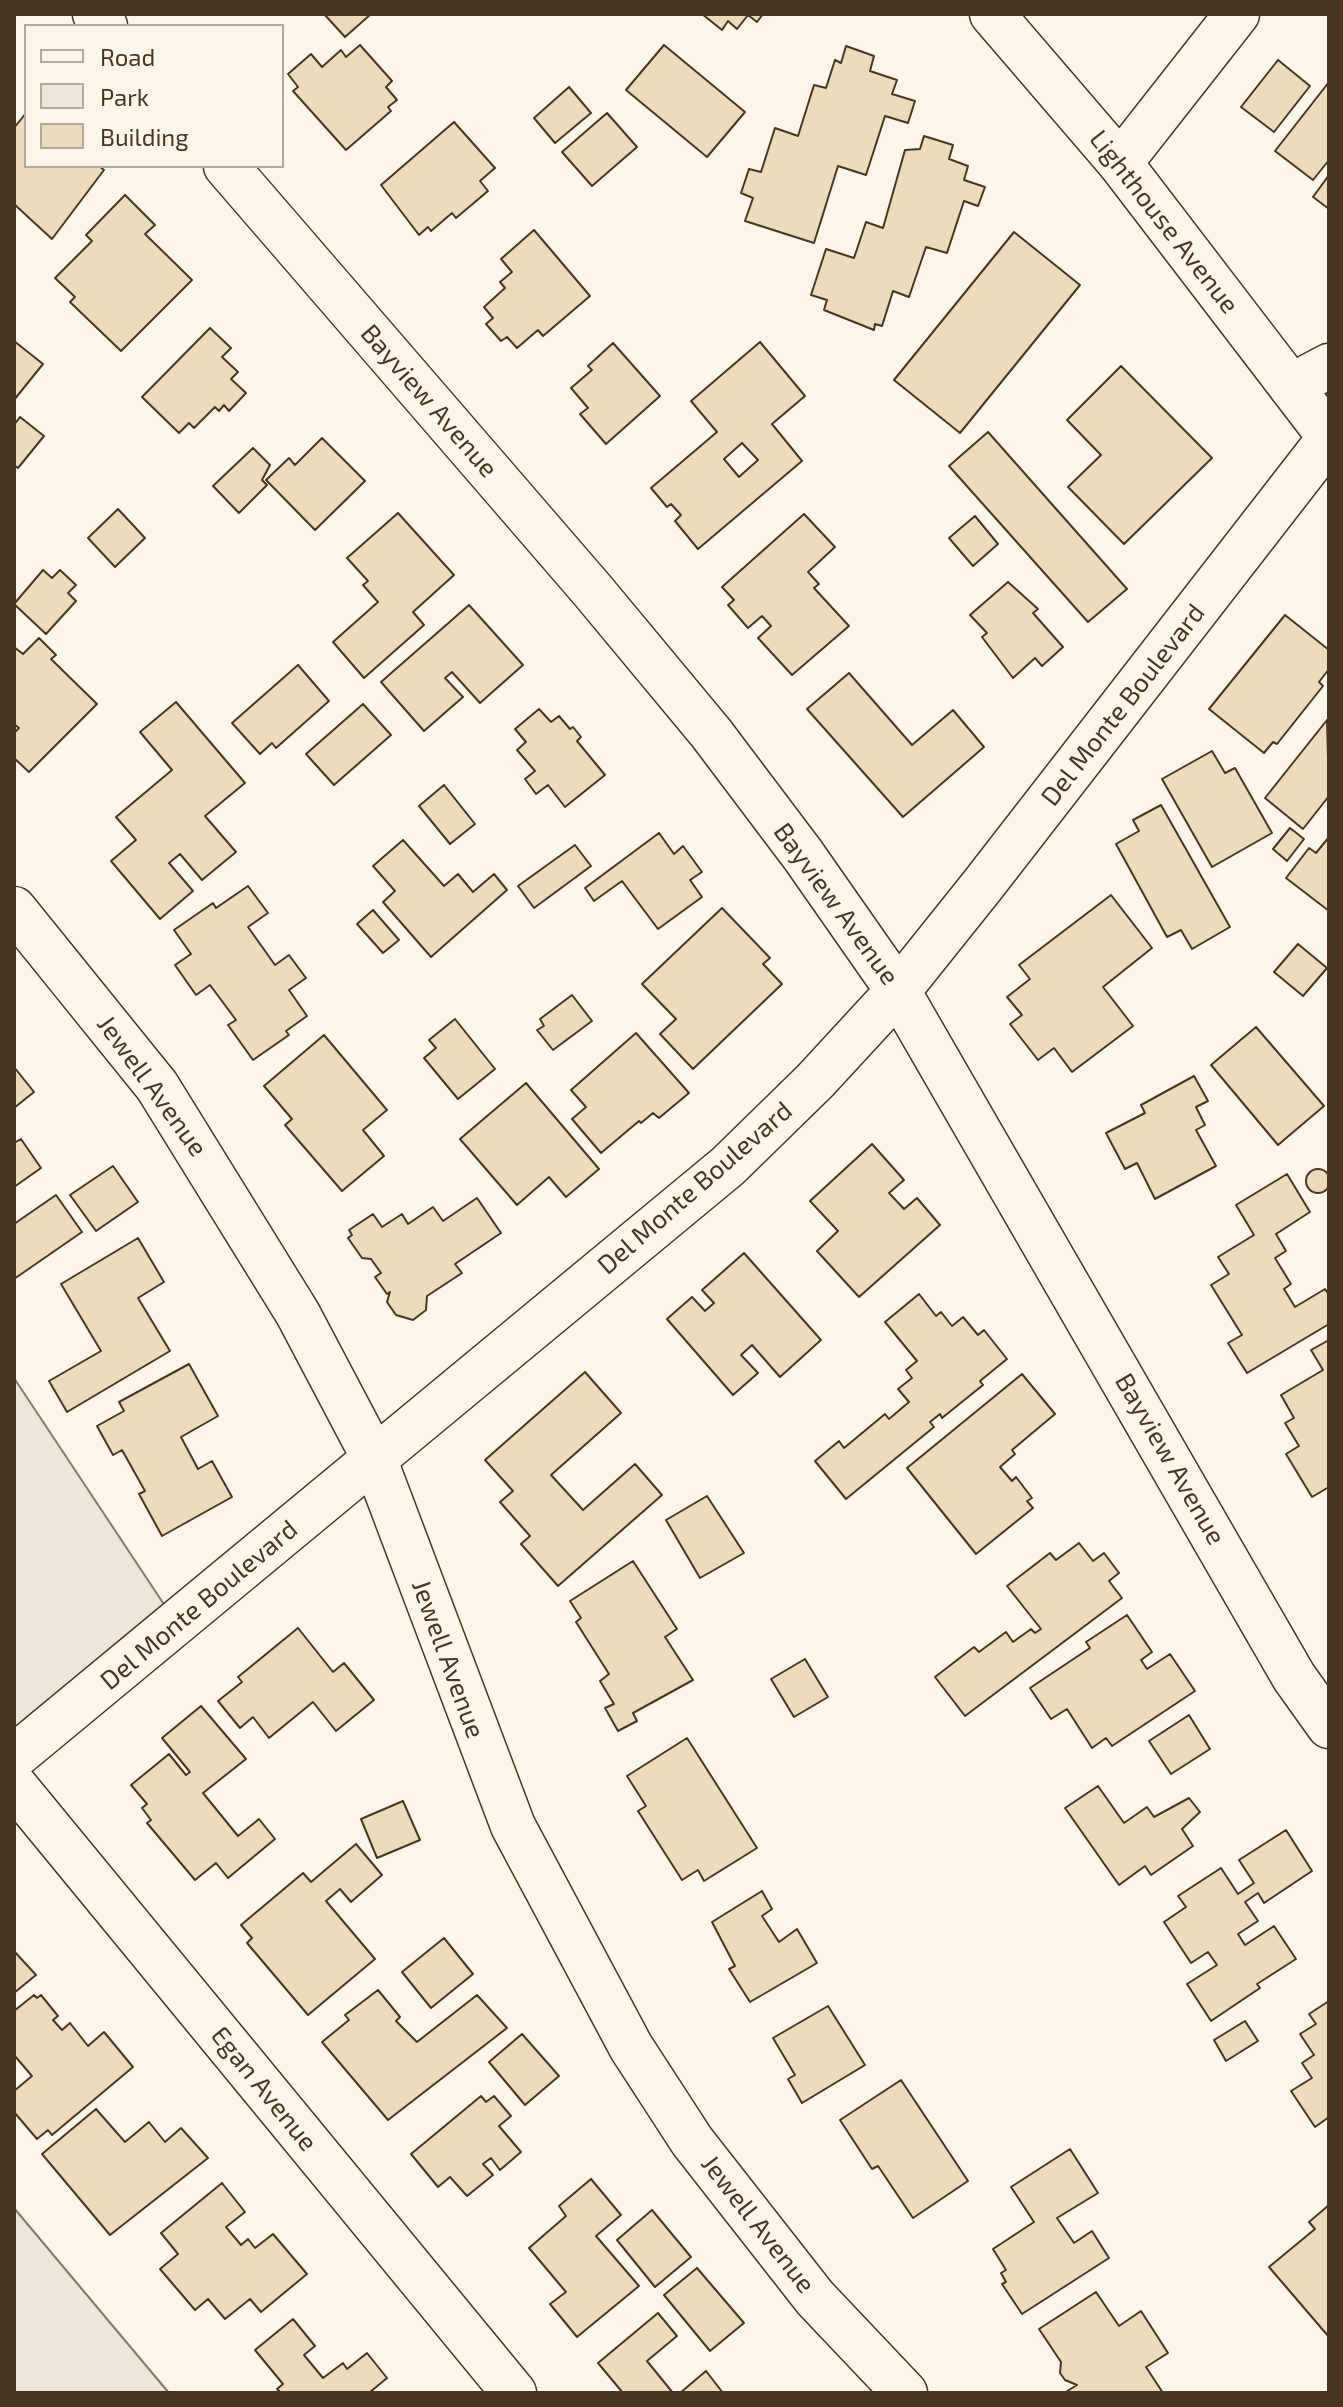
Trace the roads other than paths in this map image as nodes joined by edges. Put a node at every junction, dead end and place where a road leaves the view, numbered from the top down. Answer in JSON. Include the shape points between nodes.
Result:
{"nodes":[{"id":1,"x":992,"y":14,"type":"edge"},
{"id":2,"x":1237,"y":14,"type":"edge"},
{"id":3,"x":1120,"y":163,"type":"junction"},
{"id":4,"x":228,"y":168,"type":"edge"},
{"id":5,"x":1310,"y":376,"type":"edge"},
{"id":6,"x":1329,"y":438,"type":"edge"},
{"id":7,"x":14,"y":909,"type":"edge"},
{"id":8,"x":898,"y":991,"type":"junction"},
{"id":9,"x":374,"y":1458,"type":"junction"},
{"id":10,"x":1329,"y":1726,"type":"edge"},
{"id":11,"x":14,"y":1757,"type":"edge"},
{"id":12,"x":14,"y":1785,"type":"edge"},
{"id":13,"x":514,"y":2393,"type":"edge"},
{"id":14,"x":905,"y":2393,"type":"edge"}],
"edges":[{"from":1,"to":3,"type":"street","name":"Lighthouse Avenue"},
{"from":2,"to":3,"type":"street"},
{"from":3,"to":5,"type":"street","name":"Lighthouse Avenue"},
{"from":4,"to":8,"type":"street","name":"Bayview Avenue","via":[[711,733]]},
{"from":5,"to":6,"type":"street","name":"Lighthouse Avenue"},
{"from":6,"to":8,"type":"street","name":"Del Monte Boulevard"},
{"from":7,"to":9,"type":"street","name":"Jewell Avenue","via":[[166,1099],[298,1314]]},
{"from":8,"to":9,"type":"street","name":"Del Monte Boulevard","via":[[728,1166]]},
{"from":8,"to":10,"type":"street","name":"Bayview Avenue","via":[[1294,1677]]},
{"from":9,"to":11,"type":"street","name":"Del Monte Boulevard"},
{"from":9,"to":14,"type":"street","name":"Jewell Avenue","via":[[513,1826],[631,2047],[692,2141],[815,2298]]},
{"from":12,"to":13,"type":"street","name":"Egan Avenue"}]}
